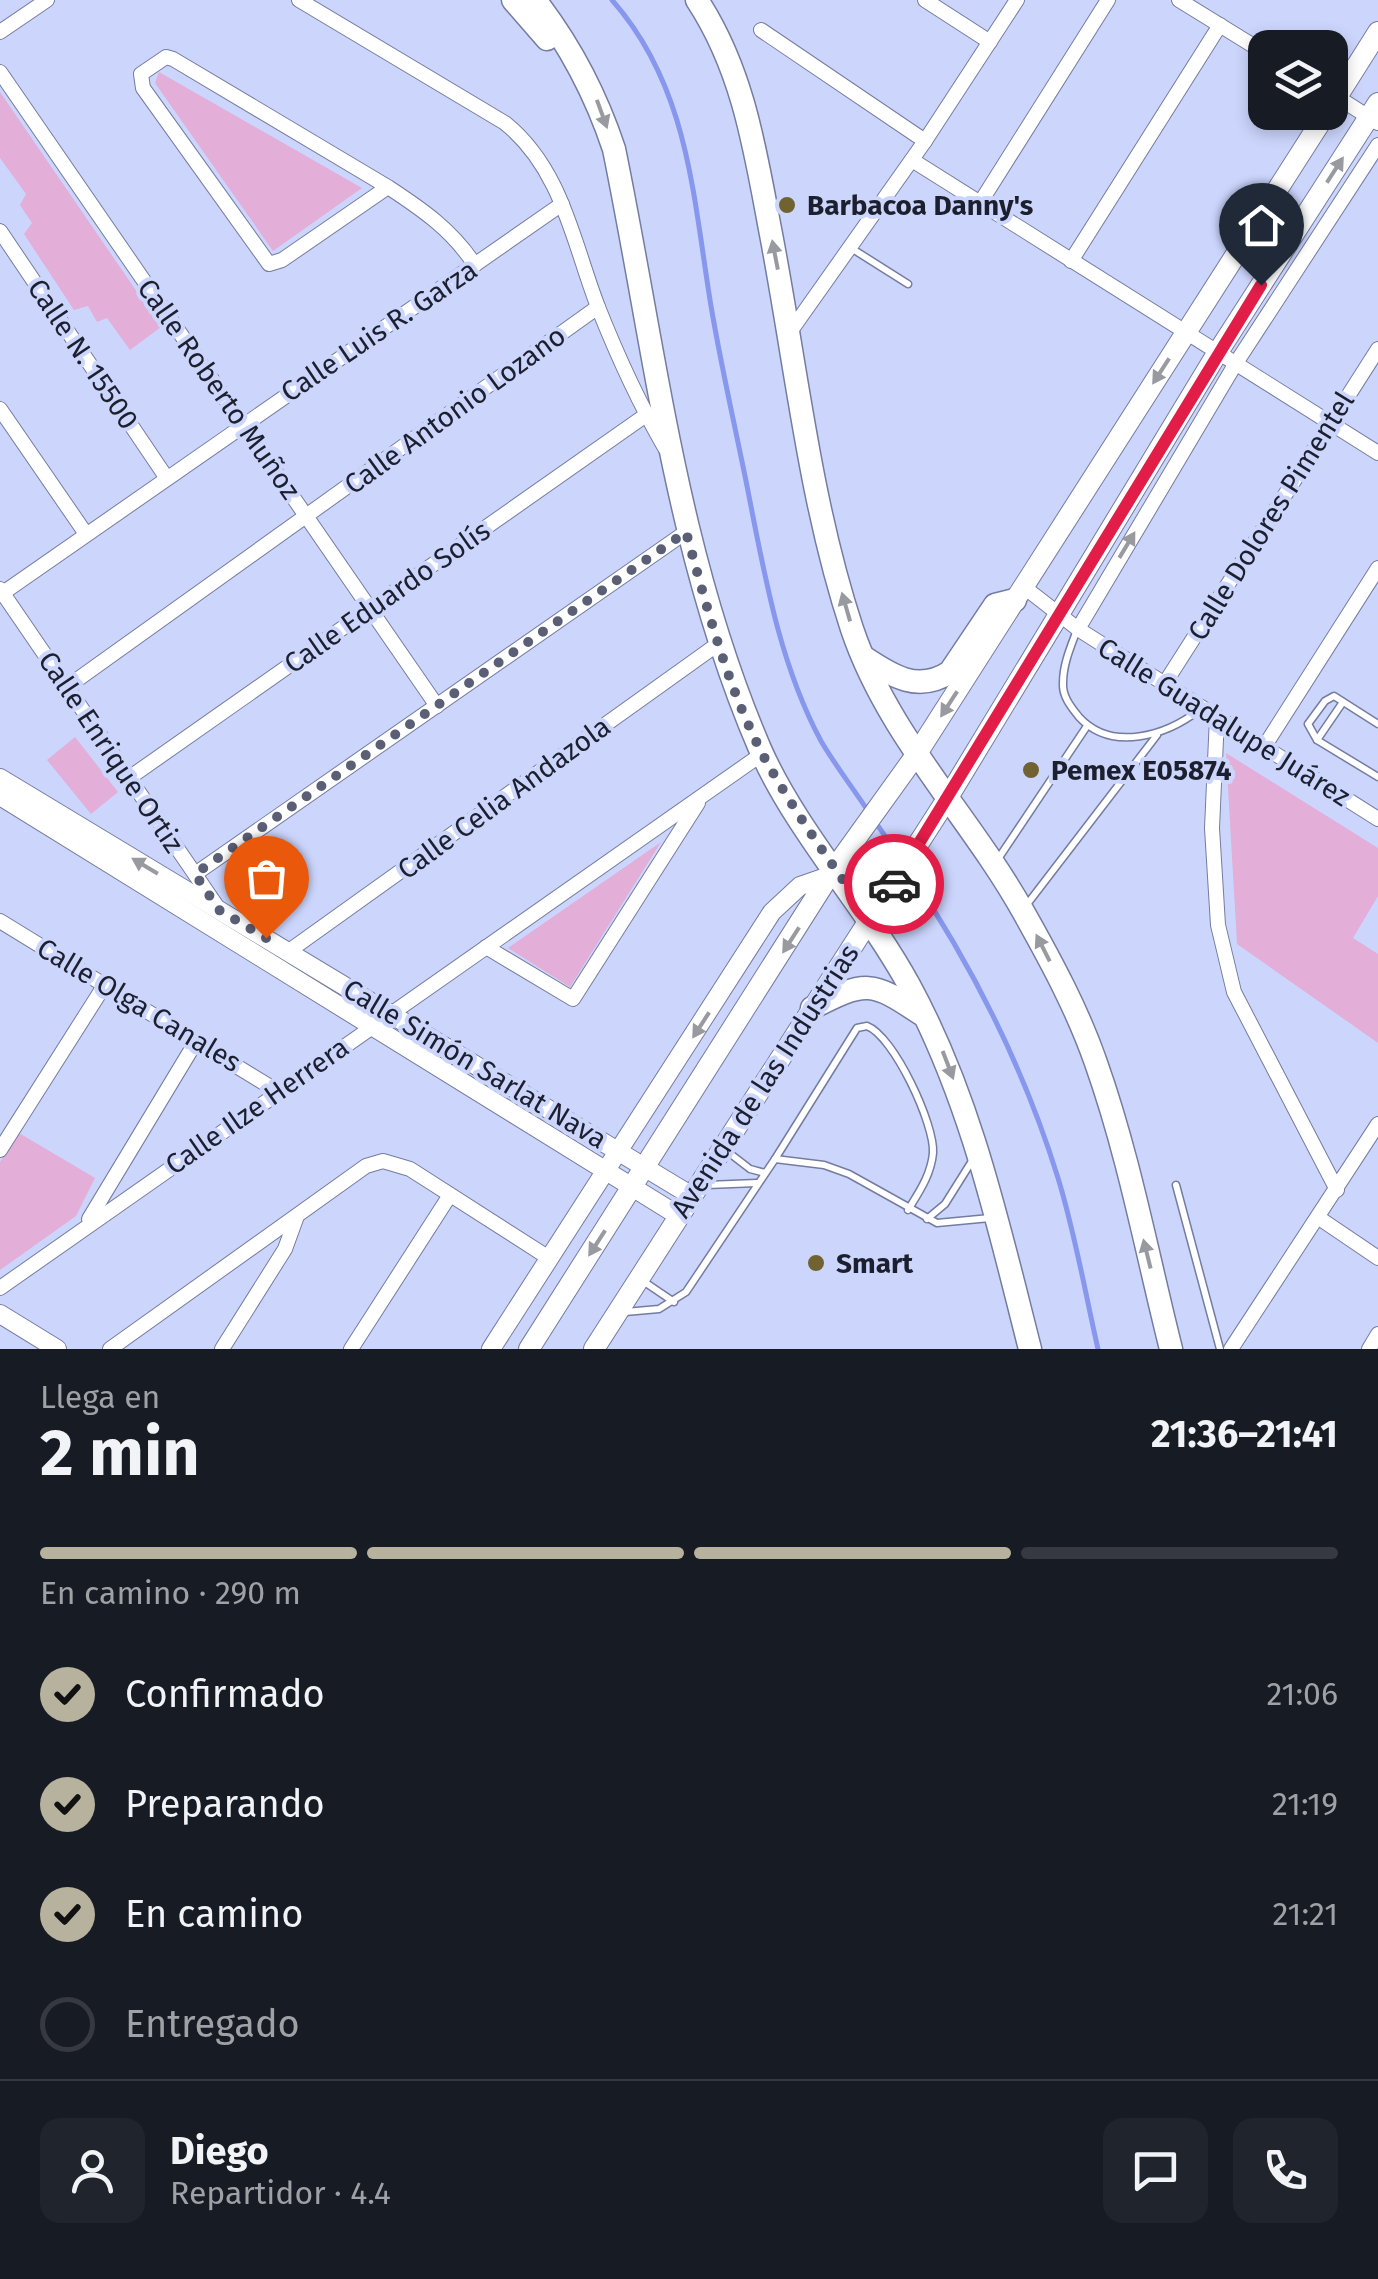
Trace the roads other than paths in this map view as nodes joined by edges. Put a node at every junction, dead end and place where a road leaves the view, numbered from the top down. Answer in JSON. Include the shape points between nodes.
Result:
{"nodes":[{"id":1,"x":47,"y":0,"type":"edge"},
{"id":2,"x":299,"y":0,"type":"edge"},
{"id":3,"x":513,"y":0,"type":"edge"},
{"id":4,"x":534,"y":0,"type":"edge"},
{"id":5,"x":697,"y":0,"type":"edge"},
{"id":6,"x":925,"y":0,"type":"edge"},
{"id":7,"x":1017,"y":0,"type":"edge"},
{"id":8,"x":1108,"y":0,"type":"edge"},
{"id":9,"x":1179,"y":0,"type":"edge"},
{"id":10,"x":1220,"y":26,"type":"junction"},
{"id":11,"x":761,"y":30,"type":"dead end"},
{"id":12,"x":0,"y":32,"type":"edge"},
{"id":13,"x":1378,"y":32,"type":"edge"},
{"id":14,"x":990,"y":42,"type":"junction"},
{"id":15,"x":1248,"y":43,"type":"edge"},
{"id":16,"x":579,"y":67,"type":"junction"},
{"id":17,"x":0,"y":72,"type":"edge"},
{"id":18,"x":1348,"y":77,"type":"edge"},
{"id":19,"x":1348,"y":107,"type":"edge"},
{"id":20,"x":1375,"y":114,"type":"edge"},
{"id":21,"x":1314,"y":130,"type":"edge"},
{"id":22,"x":925,"y":141,"type":"junction"},
{"id":23,"x":1378,"y":145,"type":"edge"},
{"id":24,"x":912,"y":160,"type":"junction"},
{"id":25,"x":388,"y":187,"type":"junction"},
{"id":26,"x":980,"y":203,"type":"junction"},
{"id":27,"x":562,"y":204,"type":"junction"},
{"id":28,"x":0,"y":231,"type":"edge"},
{"id":29,"x":850,"y":247,"type":"junction"},
{"id":30,"x":1071,"y":261,"type":"junction"},
{"id":31,"x":476,"y":265,"type":"junction"},
{"id":32,"x":908,"y":284,"type":"dead end"},
{"id":33,"x":598,"y":307,"type":"junction"},
{"id":34,"x":790,"y":332,"type":"junction"},
{"id":35,"x":1186,"y":332,"type":"junction"},
{"id":36,"x":1378,"y":349,"type":"edge"},
{"id":37,"x":1227,"y":358,"type":"junction"},
{"id":38,"x":0,"y":409,"type":"edge"},
{"id":39,"x":646,"y":416,"type":"junction"},
{"id":40,"x":1330,"y":421,"type":"junction"},
{"id":41,"x":244,"y":424,"type":"junction"},
{"id":42,"x":668,"y":453,"type":"junction"},
{"id":43,"x":1378,"y":453,"type":"edge"},
{"id":44,"x":166,"y":477,"type":"junction"},
{"id":45,"x":306,"y":516,"type":"junction"},
{"id":46,"x":686,"y":532,"type":"junction"},
{"id":47,"x":86,"y":534,"type":"junction"},
{"id":48,"x":1378,"y":568,"type":"edge"},
{"id":49,"x":1,"y":593,"type":"edge"},
{"id":50,"x":1019,"y":594,"type":"junction"},
{"id":51,"x":370,"y":609,"type":"junction"},
{"id":52,"x":1060,"y":613,"type":"junction"},
{"id":53,"x":1078,"y":628,"type":"junction"},
{"id":54,"x":718,"y":644,"type":"junction"},
{"id":55,"x":863,"y":656,"type":"junction"},
{"id":56,"x":1164,"y":684,"type":"junction"},
{"id":57,"x":67,"y":687,"type":"junction"},
{"id":58,"x":1343,"y":702,"type":"junction"},
{"id":59,"x":437,"y":706,"type":"junction"},
{"id":60,"x":1202,"y":707,"type":"junction"},
{"id":61,"x":1217,"y":717,"type":"junction"},
{"id":62,"x":1378,"y":724,"type":"edge"},
{"id":63,"x":1087,"y":726,"type":"junction"},
{"id":64,"x":1158,"y":734,"type":"junction"},
{"id":65,"x":1317,"y":740,"type":"junction"},
{"id":66,"x":1264,"y":746,"type":"junction"},
{"id":67,"x":762,"y":754,"type":"junction"},
{"id":68,"x":916,"y":755,"type":"junction"},
{"id":69,"x":1378,"y":777,"type":"edge"},
{"id":70,"x":0,"y":778,"type":"edge"},
{"id":71,"x":129,"y":778,"type":"junction"},
{"id":72,"x":0,"y":796,"type":"edge"},
{"id":73,"x":701,"y":798,"type":"junction"},
{"id":74,"x":948,"y":800,"type":"junction"},
{"id":75,"x":1378,"y":819,"type":"edge"},
{"id":76,"x":993,"y":866,"type":"junction"},
{"id":77,"x":832,"y":872,"type":"junction"},
{"id":78,"x":195,"y":874,"type":"junction"},
{"id":79,"x":219,"y":910,"type":"junction"},
{"id":80,"x":1023,"y":910,"type":"junction"},
{"id":81,"x":870,"y":918,"type":"junction"},
{"id":82,"x":2,"y":928,"type":"edge"},
{"id":83,"x":486,"y":947,"type":"junction"},
{"id":84,"x":290,"y":951,"type":"junction"},
{"id":85,"x":106,"y":983,"type":"junction"},
{"id":86,"x":812,"y":1008,"type":"junction"},
{"id":87,"x":392,"y":1014,"type":"junction"},
{"id":88,"x":926,"y":1018,"type":"junction"},
{"id":89,"x":372,"y":1025,"type":"junction"},
{"id":90,"x":197,"y":1040,"type":"junction"},
{"id":91,"x":277,"y":1090,"type":"junction"},
{"id":92,"x":1378,"y":1124,"type":"edge"},
{"id":93,"x":724,"y":1147,"type":"junction"},
{"id":94,"x":0,"y":1150,"type":"edge"},
{"id":95,"x":619,"y":1150,"type":"junction"},
{"id":96,"x":978,"y":1152,"type":"junction"},
{"id":97,"x":775,"y":1158,"type":"junction"},
{"id":98,"x":646,"y":1166,"type":"junction"},
{"id":99,"x":605,"y":1173,"type":"junction"},
{"id":100,"x":764,"y":1173,"type":"junction"},
{"id":101,"x":757,"y":1183,"type":"junction"},
{"id":102,"x":1176,"y":1184,"type":"dead end"},
{"id":103,"x":632,"y":1189,"type":"junction"},
{"id":104,"x":696,"y":1190,"type":"junction"},
{"id":105,"x":1337,"y":1190,"type":"junction"},
{"id":106,"x":450,"y":1195,"type":"junction"},
{"id":107,"x":908,"y":1210,"type":"junction"},
{"id":108,"x":298,"y":1215,"type":"junction"},
{"id":109,"x":679,"y":1216,"type":"junction"},
{"id":110,"x":996,"y":1217,"type":"junction"},
{"id":111,"x":1319,"y":1218,"type":"junction"},
{"id":112,"x":928,"y":1219,"type":"junction"},
{"id":113,"x":84,"y":1228,"type":"junction"},
{"id":114,"x":549,"y":1258,"type":"junction"},
{"id":115,"x":1378,"y":1258,"type":"edge"},
{"id":116,"x":639,"y":1278,"type":"junction"},
{"id":117,"x":0,"y":1288,"type":"edge"},
{"id":118,"x":676,"y":1302,"type":"junction"},
{"id":119,"x":618,"y":1312,"type":"junction"},
{"id":120,"x":0,"y":1314,"type":"edge"},
{"id":121,"x":1378,"y":1334,"type":"edge"},
{"id":122,"x":57,"y":1349,"type":"edge"},
{"id":123,"x":110,"y":1349,"type":"edge"},
{"id":124,"x":222,"y":1349,"type":"edge"},
{"id":125,"x":351,"y":1349,"type":"edge"},
{"id":126,"x":491,"y":1349,"type":"edge"},
{"id":127,"x":528,"y":1349,"type":"edge"},
{"id":128,"x":594,"y":1349,"type":"edge"},
{"id":129,"x":1030,"y":1349,"type":"edge"},
{"id":130,"x":1171,"y":1349,"type":"edge"},
{"id":131,"x":1220,"y":1349,"type":"edge"},
{"id":132,"x":1231,"y":1349,"type":"edge"},
{"id":133,"x":1369,"y":1349,"type":"edge"}],
"edges":[{"from":1,"to":12,"type":"street"},
{"from":2,"to":27,"type":"street","via":[[505,123],[528,142]]},
{"from":3,"to":16,"type":"highway"},
{"from":4,"to":16,"type":"highway"},
{"from":34,"to":5,"type":"highway","one_way":true,"via":[[747,114],[734,70]]},
{"from":6,"to":14,"type":"street"},
{"from":7,"to":14,"type":"street"},
{"from":8,"to":26,"type":"street"},
{"from":9,"to":10,"type":"street"},
{"from":10,"to":15,"type":"street"},
{"from":10,"to":30,"type":"street"},
{"from":11,"to":22,"type":"street"},
{"from":13,"to":18,"type":"main road","name":"Avenida de las Industrias"},
{"from":14,"to":22,"type":"street"},
{"from":16,"to":42,"type":"highway","one_way":true,"via":[[614,149]]},
{"from":17,"to":41,"type":"street","name":"Calle Roberto Muñoz"},
{"from":19,"to":20,"type":"street"},
{"from":37,"to":20,"type":"main road","name":"Avenida de las Industrias","one_way":true},
{"from":21,"to":35,"type":"main road","name":"Avenida de las Industrias"},
{"from":22,"to":24,"type":"street"},
{"from":23,"to":37,"type":"street","name":"Avenida de las Industrias"},
{"from":24,"to":26,"type":"street"},
{"from":24,"to":29,"type":"street"},
{"from":25,"to":25,"type":"street","via":[[170,58],[141,74],[143,88],[269,264]]},
{"from":25,"to":31,"type":"street","via":[[442,224]]},
{"from":26,"to":30,"type":"street"},
{"from":27,"to":31,"type":"street","name":"Calle Luis R. Garza"},
{"from":27,"to":33,"type":"street"},
{"from":28,"to":44,"type":"street","name":"Calle N. 15500"},
{"from":29,"to":32,"type":"lane"},
{"from":29,"to":34,"type":"street"},
{"from":30,"to":35,"type":"street"},
{"from":31,"to":41,"type":"street","name":"Calle Luis R. Garza"},
{"from":33,"to":39,"type":"street"},
{"from":33,"to":45,"type":"street","name":"Calle Antonio Lozano"},
{"from":55,"to":34,"type":"highway","one_way":true,"via":[[815,498]]},
{"from":35,"to":37,"type":"street"},
{"from":35,"to":50,"type":"main road","name":"Avenida de las Industrias","one_way":true},
{"from":36,"to":40,"type":"street","name":"Calle Dolores Pimentel"},
{"from":37,"to":40,"type":"street"},
{"from":37,"to":52,"type":"main road","name":"Avenida de las Industrias"},
{"from":53,"to":37,"type":"street","name":"Avenida de las Industrias","one_way":true},
{"from":38,"to":47,"type":"street"},
{"from":39,"to":42,"type":"street"},
{"from":39,"to":51,"type":"street","name":"Calle Eduardo Solís"},
{"from":40,"to":43,"type":"street"},
{"from":40,"to":56,"type":"street","name":"Calle Dolores Pimentel"},
{"from":41,"to":44,"type":"street","name":"Calle Luis R. Garza"},
{"from":41,"to":45,"type":"street","name":"Calle Roberto Muñoz"},
{"from":42,"to":46,"type":"highway"},
{"from":44,"to":47,"type":"street","name":"Calle Luis R. Garza"},
{"from":45,"to":51,"type":"street","name":"Calle Roberto Muñoz"},
{"from":45,"to":57,"type":"street","name":"Calle Antonio Lozano"},
{"from":46,"to":54,"type":"highway"},
{"from":46,"to":59,"type":"street"},
{"from":47,"to":49,"type":"street","name":"Calle Luis R. Garza"},
{"from":48,"to":66,"type":"street"},
{"from":49,"to":57,"type":"street","name":"Calle Enrique Ortiz"},
{"from":50,"to":52,"type":"street","name":"Calle Guadalupe Juárez"},
{"from":50,"to":55,"type":"highway","via":[[995,604],[941,678],[910,682]]},
{"from":50,"to":68,"type":"main road","name":"Avenida de las Industrias","one_way":true},
{"from":51,"to":59,"type":"street","name":"Calle Roberto Muñoz"},
{"from":51,"to":71,"type":"street","name":"Calle Eduardo Solís"},
{"from":52,"to":53,"type":"street","name":"Calle Guadalupe Juárez"},
{"from":52,"to":74,"type":"main road","name":"Avenida de las Industrias"},
{"from":53,"to":56,"type":"street","name":"Calle Guadalupe Juárez"},
{"from":53,"to":63,"type":"lane","via":[[1062,684]]},
{"from":54,"to":67,"type":"highway"},
{"from":54,"to":84,"type":"street","name":"Calle Celia Andazola"},
{"from":55,"to":68,"type":"highway"},
{"from":56,"to":60,"type":"street","name":"Calle Guadalupe Juárez"},
{"from":57,"to":71,"type":"street","name":"Calle Enrique Ortiz"},
{"from":58,"to":62,"type":"lane"},
{"from":58,"to":65,"type":"lane"},
{"from":58,"to":65,"type":"lane","via":[[1329,698],[1308,724]]},
{"from":59,"to":78,"type":"street"},
{"from":60,"to":61,"type":"street","name":"Calle Guadalupe Juárez"},
{"from":60,"to":64,"type":"lane"},
{"from":61,"to":66,"type":"street","name":"Calle Guadalupe Juárez"},
{"from":61,"to":105,"type":"street","via":[[1212,828],[1218,924],[1234,992]]},
{"from":63,"to":64,"type":"lane","via":[[1114,736]]},
{"from":63,"to":76,"type":"lane"},
{"from":64,"to":80,"type":"lane"},
{"from":65,"to":69,"type":"lane"},
{"from":66,"to":75,"type":"street","name":"Calle Guadalupe Juárez"},
{"from":67,"to":73,"type":"street","name":"Calle Ilze Herrera"},
{"from":67,"to":77,"type":"highway"},
{"from":68,"to":74,"type":"highway"},
{"from":68,"to":77,"type":"main road","name":"Avenida de las Industrias"},
{"from":79,"to":70,"type":"street","name":"Calle Simón Sarlat Nava","one_way":true},
{"from":71,"to":78,"type":"street","name":"Calle Enrique Ortiz"},
{"from":72,"to":89,"type":"street","name":"Calle Simón Sarlat Nava"},
{"from":73,"to":83,"type":"street","name":"Calle Ilze Herrera"},
{"from":73,"to":83,"type":"street","via":[[573,999]]},
{"from":74,"to":76,"type":"highway"},
{"from":74,"to":81,"type":"main road","name":"Avenida de las Industrias"},
{"from":76,"to":80,"type":"highway"},
{"from":77,"to":81,"type":"highway"},
{"from":77,"to":95,"type":"street","name":"Avenida de las Industrias","one_way":true,"via":[[800,886],[772,912]]},
{"from":77,"to":98,"type":"main road","name":"Avenida de las Industrias","one_way":true},
{"from":78,"to":79,"type":"street","name":"Calle Enrique Ortiz"},
{"from":79,"to":84,"type":"street","name":"Calle Simón Sarlat Nava"},
{"from":130,"to":80,"type":"highway","one_way":true,"via":[[1096,1063]]},
{"from":81,"to":86,"type":"main road","name":"Avenida de las Industrias"},
{"from":81,"to":88,"type":"highway"},
{"from":82,"to":85,"type":"street","name":"Calle Olga Canales"},
{"from":83,"to":87,"type":"street","name":"Calle Ilze Herrera"},
{"from":84,"to":87,"type":"street","name":"Calle Simón Sarlat Nava"},
{"from":85,"to":90,"type":"street","name":"Calle Olga Canales"},
{"from":85,"to":94,"type":"street"},
{"from":86,"to":88,"type":"highway","via":[[846,990],[881,988]]},
{"from":86,"to":93,"type":"main road","name":"Avenida de las Industrias"},
{"from":87,"to":89,"type":"street","name":"Calle Ilze Herrera"},
{"from":87,"to":95,"type":"street","name":"Calle Simón Sarlat Nava"},
{"from":88,"to":96,"type":"highway","one_way":true,"via":[[947,1058]]},
{"from":89,"to":91,"type":"street","name":"Calle Ilze Herrera"},
{"from":89,"to":99,"type":"street","name":"Calle Simón Sarlat Nava"},
{"from":90,"to":91,"type":"street","name":"Calle Olga Canales"},
{"from":90,"to":113,"type":"street"},
{"from":91,"to":113,"type":"street","name":"Calle Ilze Herrera"},
{"from":92,"to":105,"type":"street"},
{"from":93,"to":100,"type":"lane","via":[[736,1161]]},
{"from":93,"to":104,"type":"main road","name":"Avenida de las Industrias"},
{"from":95,"to":98,"type":"street","name":"Calle Simón Sarlat Nava"},
{"from":95,"to":99,"type":"street","name":"Avenida de las Industrias"},
{"from":96,"to":110,"type":"highway"},
{"from":96,"to":112,"type":"lane"},
{"from":97,"to":100,"type":"lane"},
{"from":97,"to":107,"type":"lane","via":[[834,1168]]},
{"from":97,"to":107,"type":"lane","via":[[857,1028],[876,1029],[890,1041],[934,1146],[926,1180]]},
{"from":98,"to":103,"type":"main road","name":"Avenida de las Industrias"},
{"from":98,"to":104,"type":"street","name":"Calle Simón Sarlat Nava"},
{"from":99,"to":103,"type":"street","name":"Calle Simón Sarlat Nava"},
{"from":99,"to":114,"type":"street","name":"Avenida de las Industrias"},
{"from":100,"to":101,"type":"lane"},
{"from":101,"to":104,"type":"lane"},
{"from":101,"to":118,"type":"lane"},
{"from":102,"to":131,"type":"lane"},
{"from":103,"to":109,"type":"street","name":"Calle Simón Sarlat Nava"},
{"from":103,"to":127,"type":"main road","name":"Avenida de las Industrias","one_way":true},
{"from":104,"to":109,"type":"main road","name":"Avenida de las Industrias"},
{"from":105,"to":111,"type":"street"},
{"from":106,"to":108,"type":"street","via":[[383,1161]]},
{"from":106,"to":114,"type":"street"},
{"from":106,"to":125,"type":"street"},
{"from":107,"to":112,"type":"lane"},
{"from":108,"to":123,"type":"street"},
{"from":108,"to":124,"type":"street","via":[[285,1249]]},
{"from":109,"to":116,"type":"main road","name":"Avenida de las Industrias"},
{"from":110,"to":112,"type":"lane","via":[[942,1224]]},
{"from":110,"to":129,"type":"highway"},
{"from":111,"to":115,"type":"street"},
{"from":111,"to":132,"type":"street"},
{"from":113,"to":117,"type":"street","name":"Calle Ilze Herrera"},
{"from":114,"to":126,"type":"street","name":"Avenida de las Industrias"},
{"from":116,"to":118,"type":"lane"},
{"from":116,"to":119,"type":"main road","name":"Avenida de las Industrias"},
{"from":118,"to":119,"type":"lane"},
{"from":119,"to":128,"type":"main road","name":"Avenida de las Industrias"},
{"from":120,"to":122,"type":"street"},
{"from":121,"to":133,"type":"street"}]}
